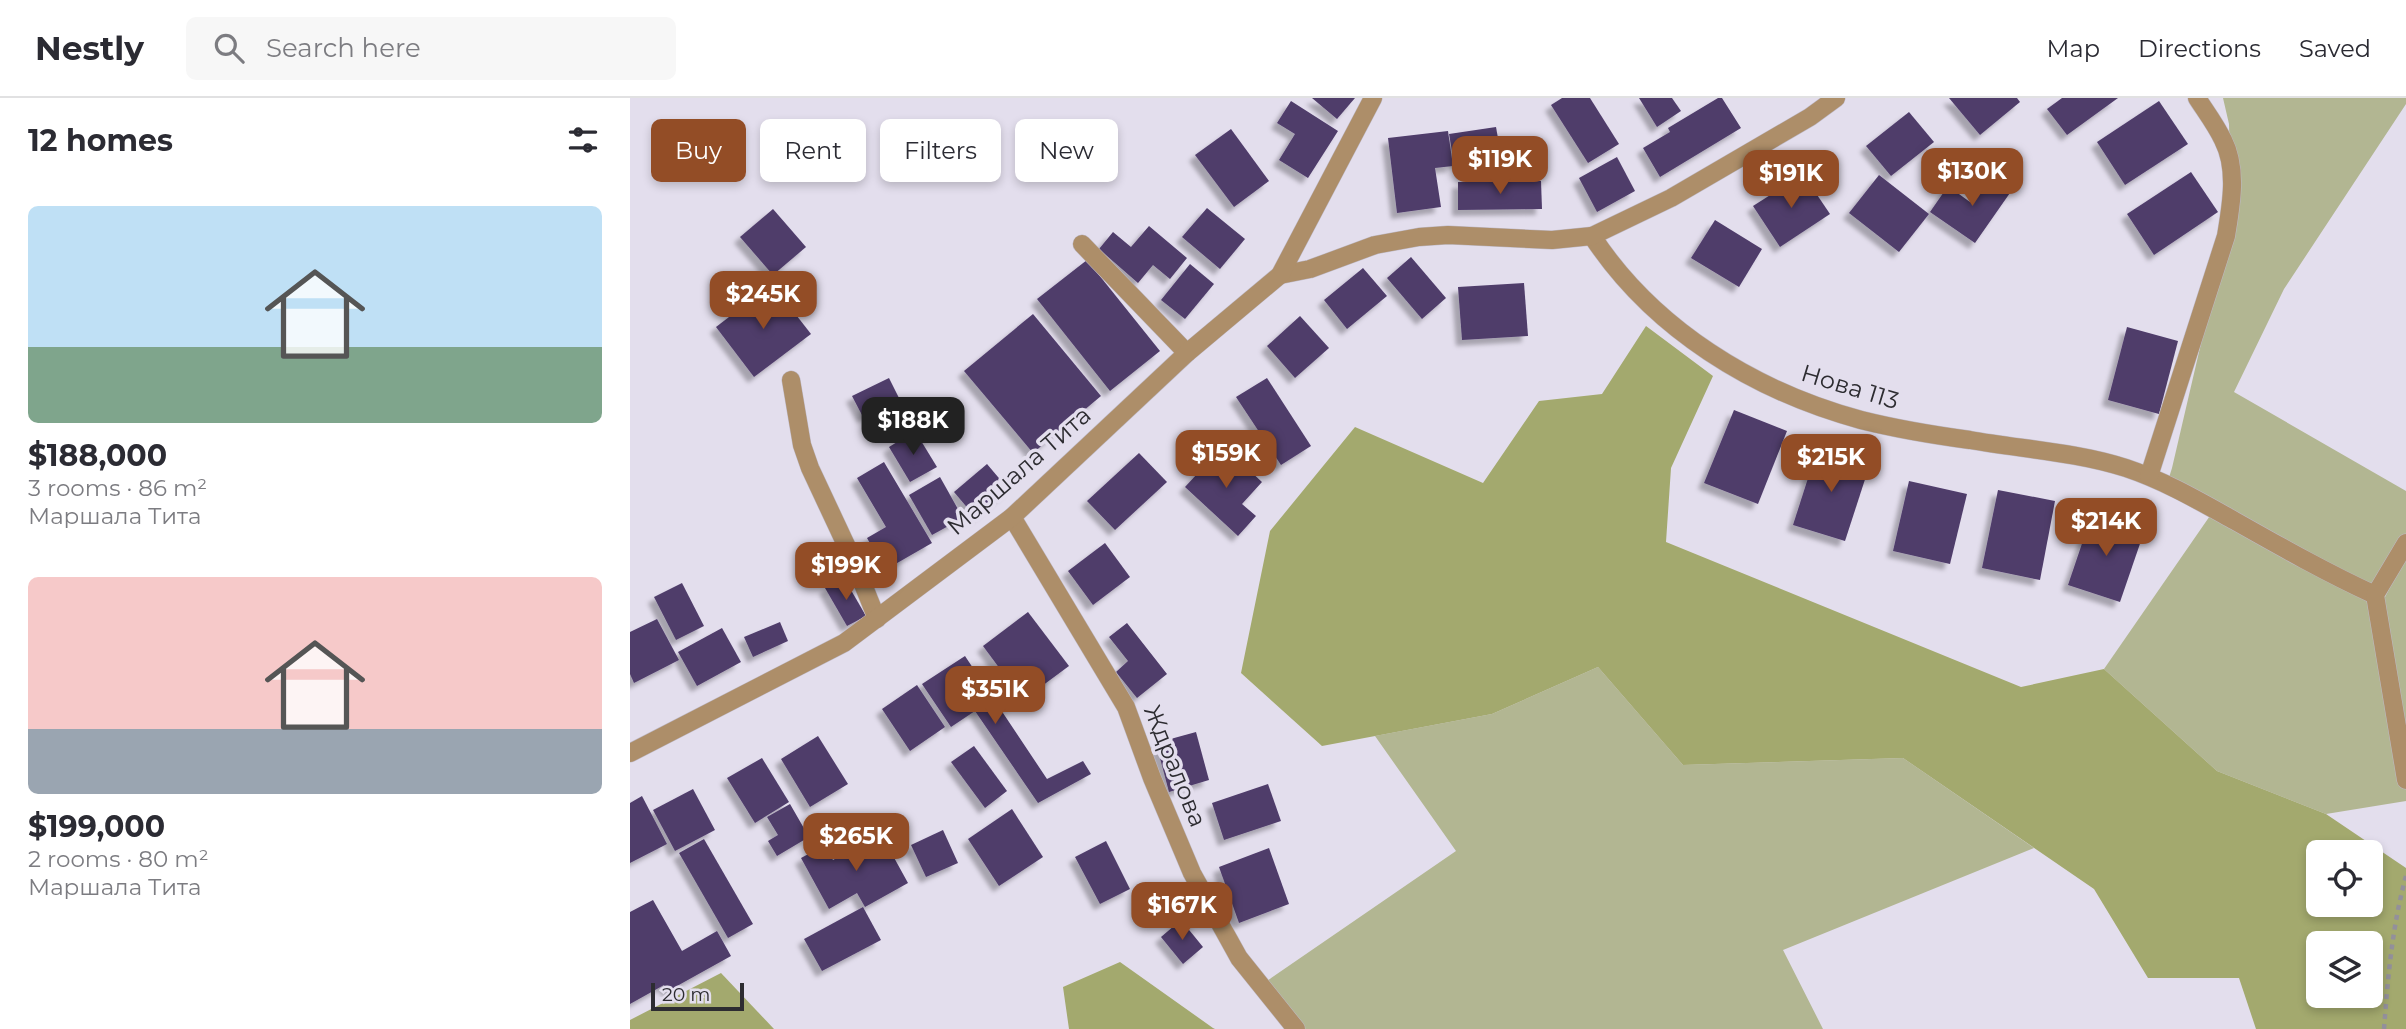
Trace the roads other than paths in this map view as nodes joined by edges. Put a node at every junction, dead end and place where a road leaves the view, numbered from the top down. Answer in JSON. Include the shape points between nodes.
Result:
{"nodes":[{"id":1,"x":1373,"y":98,"type":"edge"},
{"id":2,"x":1836,"y":98,"type":"edge"},
{"id":3,"x":2197,"y":98,"type":"edge"},
{"id":4,"x":1592,"y":236,"type":"junction"},
{"id":5,"x":1082,"y":244,"type":"dead end"},
{"id":6,"x":1280,"y":275,"type":"junction"},
{"id":7,"x":1187,"y":353,"type":"junction"},
{"id":8,"x":791,"y":380,"type":"dead end"},
{"id":9,"x":2149,"y":476,"type":"junction"},
{"id":10,"x":1012,"y":517,"type":"junction"},
{"id":11,"x":2406,"y":543,"type":"edge"},
{"id":12,"x":2375,"y":595,"type":"junction"},
{"id":13,"x":877,"y":619,"type":"junction"},
{"id":14,"x":630,"y":753,"type":"edge"},
{"id":15,"x":2406,"y":780,"type":"edge"},
{"id":16,"x":1296,"y":1029,"type":"edge"}],
"edges":[{"from":1,"to":6,"type":"street"},
{"from":2,"to":4,"type":"street","via":[[1671,198]]},
{"from":3,"to":9,"type":"street","via":[[2224,142],[2232,196],[2226,236]]},
{"from":4,"to":6,"type":"street","via":[[1552,240],[1419,237],[1375,245]]},
{"from":4,"to":9,"type":"street","name":"Нова 113","via":[[1632,290],[1662,318],[1764,384],[1861,420],[2089,459]]},
{"from":5,"to":7,"type":"street"},
{"from":6,"to":7,"type":"street","name":"Маршала Тита"},
{"from":7,"to":10,"type":"street","name":"Маршала Тита"},
{"from":8,"to":13,"type":"street","via":[[810,468]]},
{"from":9,"to":12,"type":"street","name":"Нова 113"},
{"from":10,"to":13,"type":"street","name":"Маршала Тита"},
{"from":10,"to":16,"type":"street","name":"Ждралова","via":[[1126,707],[1192,873],[1239,958]]},
{"from":11,"to":12,"type":"street"},
{"from":12,"to":15,"type":"street"},
{"from":13,"to":14,"type":"street","name":"Маршала Тита","via":[[844,643]]}]}
